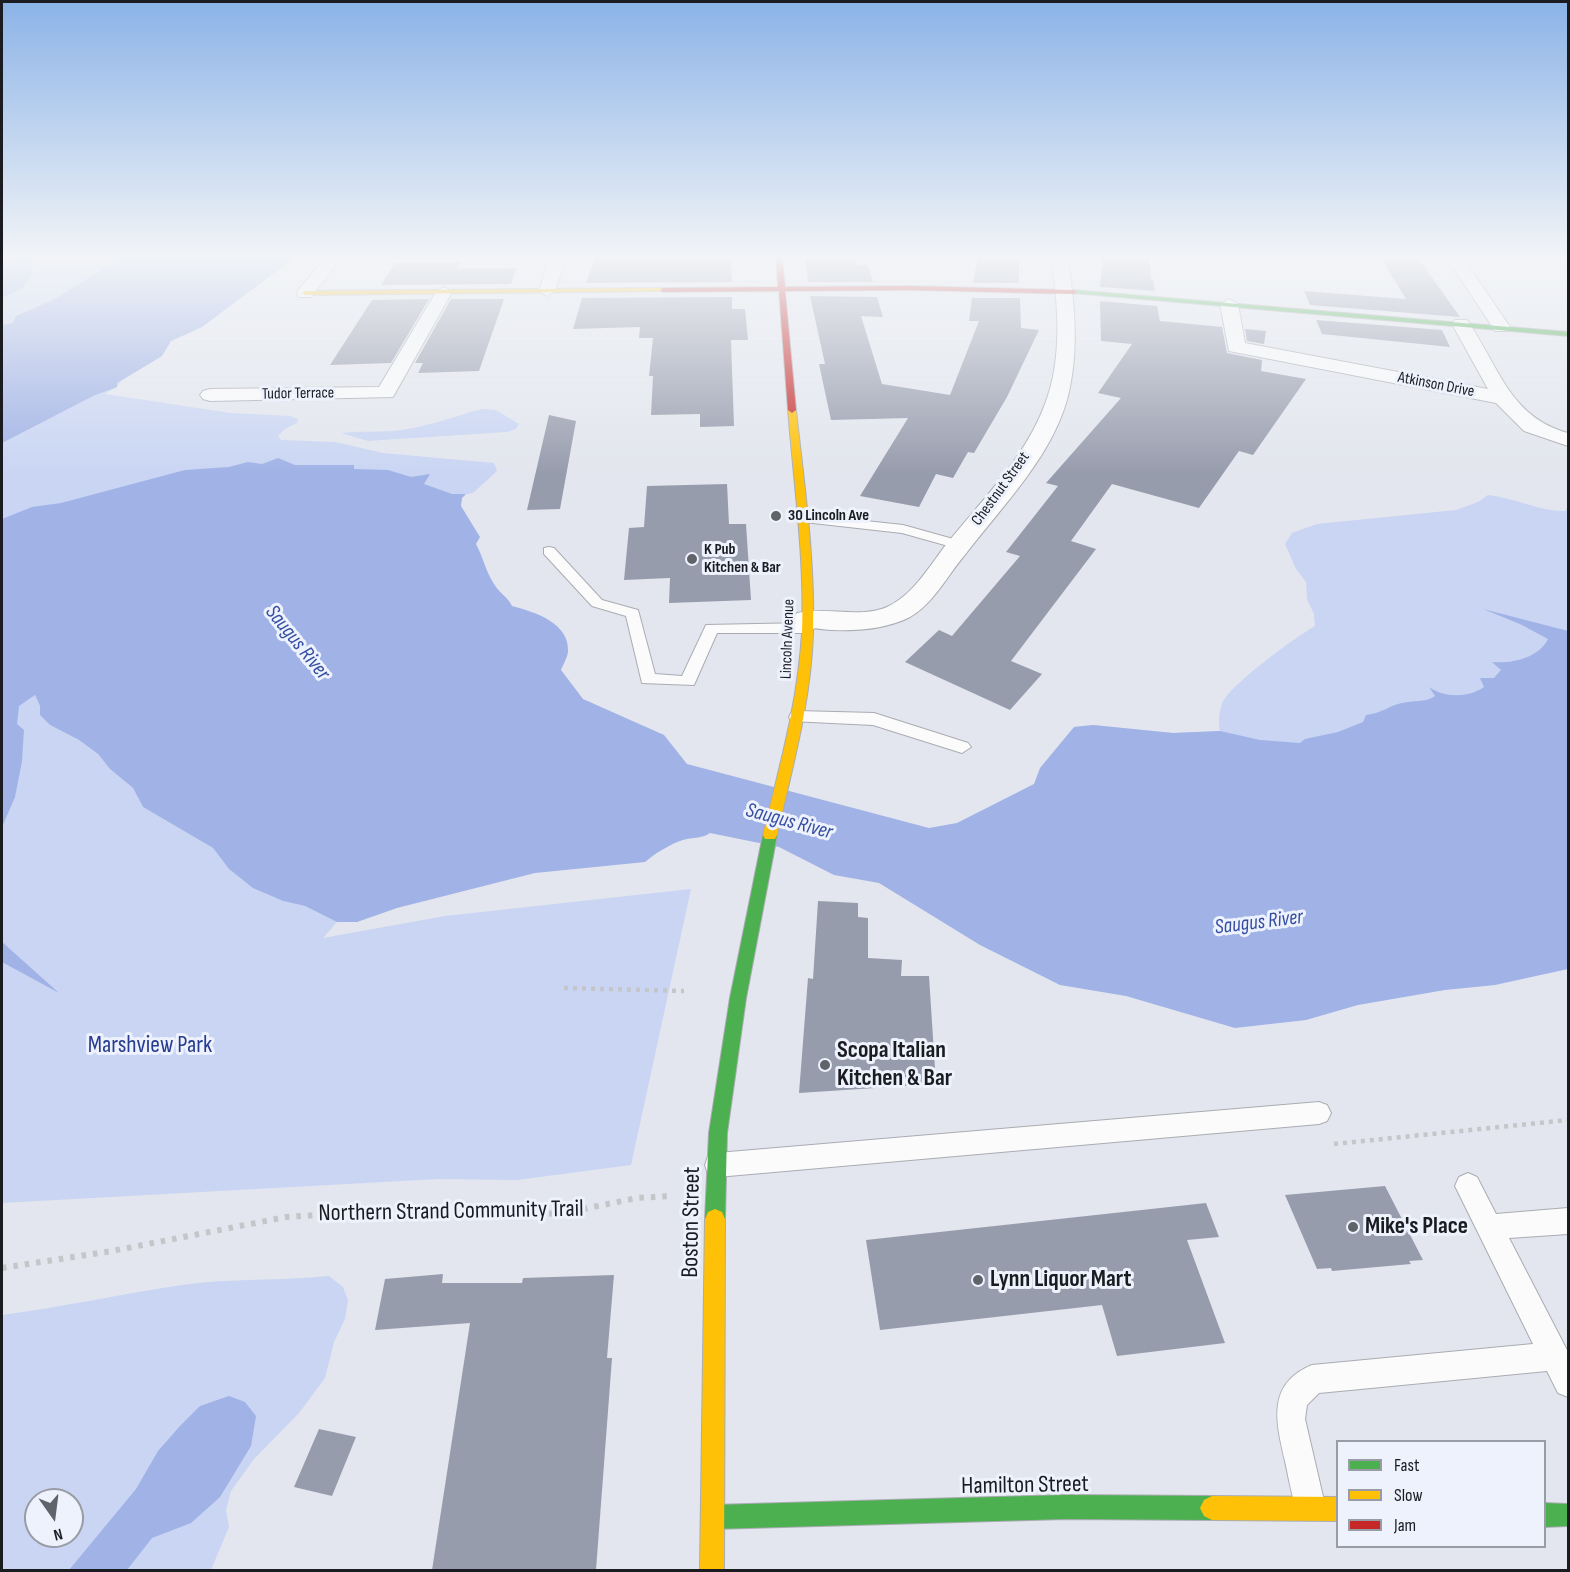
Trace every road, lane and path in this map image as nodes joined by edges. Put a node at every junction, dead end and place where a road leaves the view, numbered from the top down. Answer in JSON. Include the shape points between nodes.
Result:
{"nodes":[{"id":1,"x":423,"y":328,"type":"edge"},
{"id":2,"x":783,"y":328,"type":"edge"},
{"id":3,"x":1064,"y":328,"type":"edge"},
{"id":4,"x":1233,"y":328,"type":"edge"},
{"id":5,"x":1463,"y":328,"type":"edge"},
{"id":6,"x":1514,"y":328,"type":"edge"},
{"id":7,"x":1569,"y":334,"type":"edge"},
{"id":8,"x":210,"y":395,"type":"dead end"},
{"id":9,"x":1503,"y":398,"type":"junction"},
{"id":10,"x":1536,"y":406,"type":"dead end"},
{"id":11,"x":1569,"y":440,"type":"edge"},
{"id":12,"x":800,"y":518,"type":"junction"},
{"id":13,"x":959,"y":545,"type":"junction"},
{"id":14,"x":549,"y":552,"type":"dead end"},
{"id":15,"x":807,"y":623,"type":"junction"},
{"id":16,"x":797,"y":717,"type":"junction"},
{"id":17,"x":962,"y":747,"type":"dead end"},
{"id":18,"x":760,"y":878,"type":"joint"},
{"id":19,"x":564,"y":988,"type":"dead end"},
{"id":20,"x":684,"y":991,"type":"dead end"},
{"id":21,"x":1319,"y":1113,"type":"dead end"},
{"id":22,"x":716,"y":1165,"type":"junction"},
{"id":23,"x":1468,"y":1186,"type":"dead end"},
{"id":24,"x":714,"y":1195,"type":"junction"},
{"id":25,"x":1569,"y":1221,"type":"edge"},
{"id":26,"x":1489,"y":1227,"type":"junction"},
{"id":27,"x":2,"y":1268,"type":"edge"},
{"id":28,"x":1556,"y":1356,"type":"junction"},
{"id":29,"x":1569,"y":1383,"type":"edge"},
{"id":30,"x":1324,"y":1508,"type":"edge"},
{"id":31,"x":1546,"y":1515,"type":"edge"},
{"id":32,"x":1569,"y":1515,"type":"edge"},
{"id":33,"x":713,"y":1517,"type":"junction"},
{"id":34,"x":712,"y":1570,"type":"edge"}],
"edges":[{"from":1,"to":8,"type":"street","name":"Tudor Terrace","via":[[386,393]]},
{"from":2,"to":12,"type":"main road","name":"Lincoln Avenue"},
{"from":3,"to":13,"type":"street","name":"Chestnut Street","via":[[1062,384],[1047,425]]},
{"from":4,"to":9,"type":"street","name":"Atkinson Drive","via":[[1236,347]]},
{"from":5,"to":9,"type":"street","name":"Atkinson Drive"},
{"from":6,"to":7,"type":"main road"},
{"from":9,"to":10,"type":"street","name":"Atkinson Drive"},
{"from":9,"to":11,"type":"street","name":"Atkinson Drive","via":[[1517,418]]},
{"from":12,"to":13,"type":"lane","via":[[903,529]]},
{"from":12,"to":15,"type":"main road","name":"Lincoln Avenue"},
{"from":13,"to":15,"type":"street","name":"Chestnut Street","via":[[915,599],[898,611],[870,618]]},
{"from":14,"to":15,"type":"lane","via":[[597,603],[633,613],[648,679],[688,681],[711,628]]},
{"from":15,"to":16,"type":"main road","name":"Lincoln Avenue"},
{"from":16,"to":17,"type":"lane","via":[[874,719]]},
{"from":16,"to":18,"type":"main road","name":"Lincoln Avenue"},
{"from":18,"to":22,"type":"main road","name":"Boston Street","via":[[728,1049]]},
{"from":19,"to":20,"type":"path"},
{"from":21,"to":22,"type":"lane"},
{"from":22,"to":24,"type":"main road","name":"Boston Street"},
{"from":23,"to":26,"type":"lane"},
{"from":24,"to":27,"type":"path","name":"Northern Strand Community Trail","via":[[637,1198],[559,1214],[430,1208],[286,1217]]},
{"from":24,"to":33,"type":"main road","name":"Boston Street"},
{"from":25,"to":26,"type":"lane"},
{"from":26,"to":28,"type":"lane"},
{"from":28,"to":29,"type":"lane"},
{"from":28,"to":30,"type":"lane","via":[[1311,1379],[1293,1398],[1290,1419]]},
{"from":30,"to":33,"type":"main road","name":"Hamilton Street","via":[[1066,1507]]},
{"from":31,"to":32,"type":"main road"},
{"from":33,"to":34,"type":"main road","name":"Boston Street"}]}
